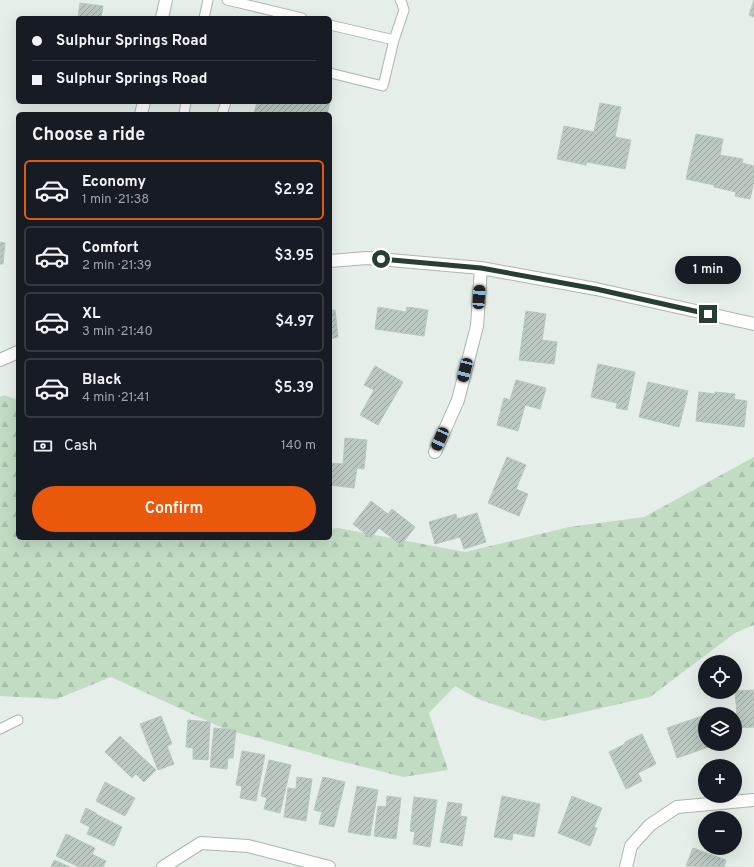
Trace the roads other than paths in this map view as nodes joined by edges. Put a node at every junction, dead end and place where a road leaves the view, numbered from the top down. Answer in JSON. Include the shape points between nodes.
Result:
{"nodes":[{"id":1,"x":166,"y":0,"type":"edge"},
{"id":2,"x":208,"y":0,"type":"edge"},
{"id":3,"x":227,"y":0,"type":"edge"},
{"id":4,"x":400,"y":0,"type":"edge"},
{"id":5,"x":162,"y":16,"type":"edge"},
{"id":6,"x":204,"y":16,"type":"edge"},
{"id":7,"x":294,"y":16,"type":"edge"},
{"id":8,"x":332,"y":25,"type":"edge"},
{"id":9,"x":394,"y":40,"type":"junction"},
{"id":10,"x":332,"y":73,"type":"edge"},
{"id":11,"x":332,"y":261,"type":"edge"},
{"id":12,"x":481,"y":268,"type":"junction"},
{"id":13,"x":754,"y":324,"type":"edge"},
{"id":14,"x":16,"y":353,"type":"edge"},
{"id":15,"x":0,"y":360,"type":"edge"},
{"id":16,"x":435,"y":452,"type":"dead end"},
{"id":17,"x":18,"y":720,"type":"dead end"},
{"id":18,"x":0,"y":729,"type":"edge"},
{"id":19,"x":754,"y":800,"type":"edge"},
{"id":20,"x":163,"y":867,"type":"edge"},
{"id":21,"x":329,"y":867,"type":"edge"},
{"id":22,"x":626,"y":867,"type":"edge"}],
"edges":[{"from":1,"to":5,"type":"street"},
{"from":2,"to":6,"type":"lane"},
{"from":3,"to":7,"type":"lane"},
{"from":4,"to":9,"type":"lane","via":[[404,10]]},
{"from":8,"to":9,"type":"lane"},
{"from":9,"to":10,"type":"lane","via":[[383,86]]},
{"from":11,"to":12,"type":"street","via":[[367,258]]},
{"from":12,"to":13,"type":"street","via":[[596,289]]},
{"from":12,"to":16,"type":"street","via":[[477,326],[458,400]]},
{"from":14,"to":15,"type":"street"},
{"from":17,"to":18,"type":"lane"},
{"from":19,"to":22,"type":"street","via":[[677,806],[650,825],[630,846]]},
{"from":20,"to":21,"type":"street","via":[[201,843],[248,846]]}]}
